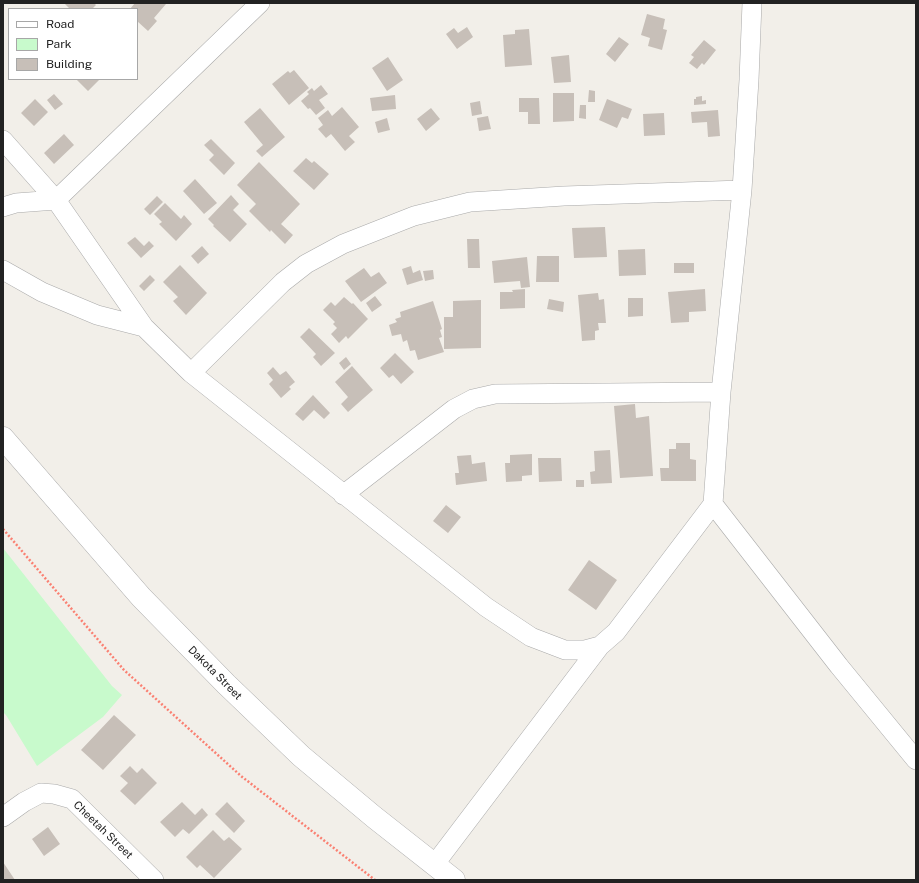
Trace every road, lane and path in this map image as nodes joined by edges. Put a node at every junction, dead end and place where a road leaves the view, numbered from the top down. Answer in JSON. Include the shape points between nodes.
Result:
{"nodes":[{"id":1,"x":260,"y":3,"type":"edge"},
{"id":2,"x":752,"y":3,"type":"edge"},
{"id":3,"x":3,"y":140,"type":"edge"},
{"id":4,"x":742,"y":190,"type":"junction"},
{"id":5,"x":56,"y":200,"type":"junction"},
{"id":6,"x":3,"y":207,"type":"edge"},
{"id":7,"x":3,"y":270,"type":"edge"},
{"id":8,"x":144,"y":327,"type":"junction"},
{"id":9,"x":191,"y":373,"type":"junction"},
{"id":10,"x":721,"y":392,"type":"junction"},
{"id":11,"x":3,"y":438,"type":"edge"},
{"id":12,"x":343,"y":495,"type":"junction"},
{"id":13,"x":713,"y":504,"type":"junction"},
{"id":14,"x":3,"y":528,"type":"edge"},
{"id":15,"x":600,"y":646,"type":"junction"},
{"id":16,"x":916,"y":760,"type":"edge"},
{"id":17,"x":3,"y":817,"type":"edge"},
{"id":18,"x":434,"y":865,"type":"junction"},
{"id":19,"x":154,"y":880,"type":"edge"},
{"id":20,"x":375,"y":880,"type":"edge"},
{"id":21,"x":454,"y":880,"type":"edge"}],
"edges":[{"from":1,"to":5,"type":"street"},
{"from":2,"to":4,"type":"street"},
{"from":3,"to":5,"type":"street"},
{"from":4,"to":9,"type":"street","via":[[470,202],[414,216],[343,244],[306,264],[283,282]]},
{"from":4,"to":10,"type":"street"},
{"from":5,"to":6,"type":"street"},
{"from":5,"to":8,"type":"street"},
{"from":7,"to":8,"type":"street","via":[[42,292],[97,315]]},
{"from":8,"to":9,"type":"street"},
{"from":9,"to":12,"type":"street"},
{"from":10,"to":12,"type":"street","via":[[495,394],[473,399],[454,409]]},
{"from":10,"to":13,"type":"street"},
{"from":11,"to":18,"type":"street","name":"Dakota Street","via":[[141,596],[226,684],[301,756]]},
{"from":12,"to":15,"type":"street","via":[[486,607],[531,637],[565,650],[585,650]]},
{"from":13,"to":15,"type":"street","via":[[616,632]]},
{"from":13,"to":16,"type":"street"},
{"from":14,"to":20,"type":"path","via":[[124,670],[241,776]]},
{"from":15,"to":18,"type":"street"},
{"from":17,"to":19,"type":"street","name":"Cheetah Street","via":[[41,794],[54,794],[72,799]]},
{"from":18,"to":21,"type":"street","name":"Dakota Street"}]}
